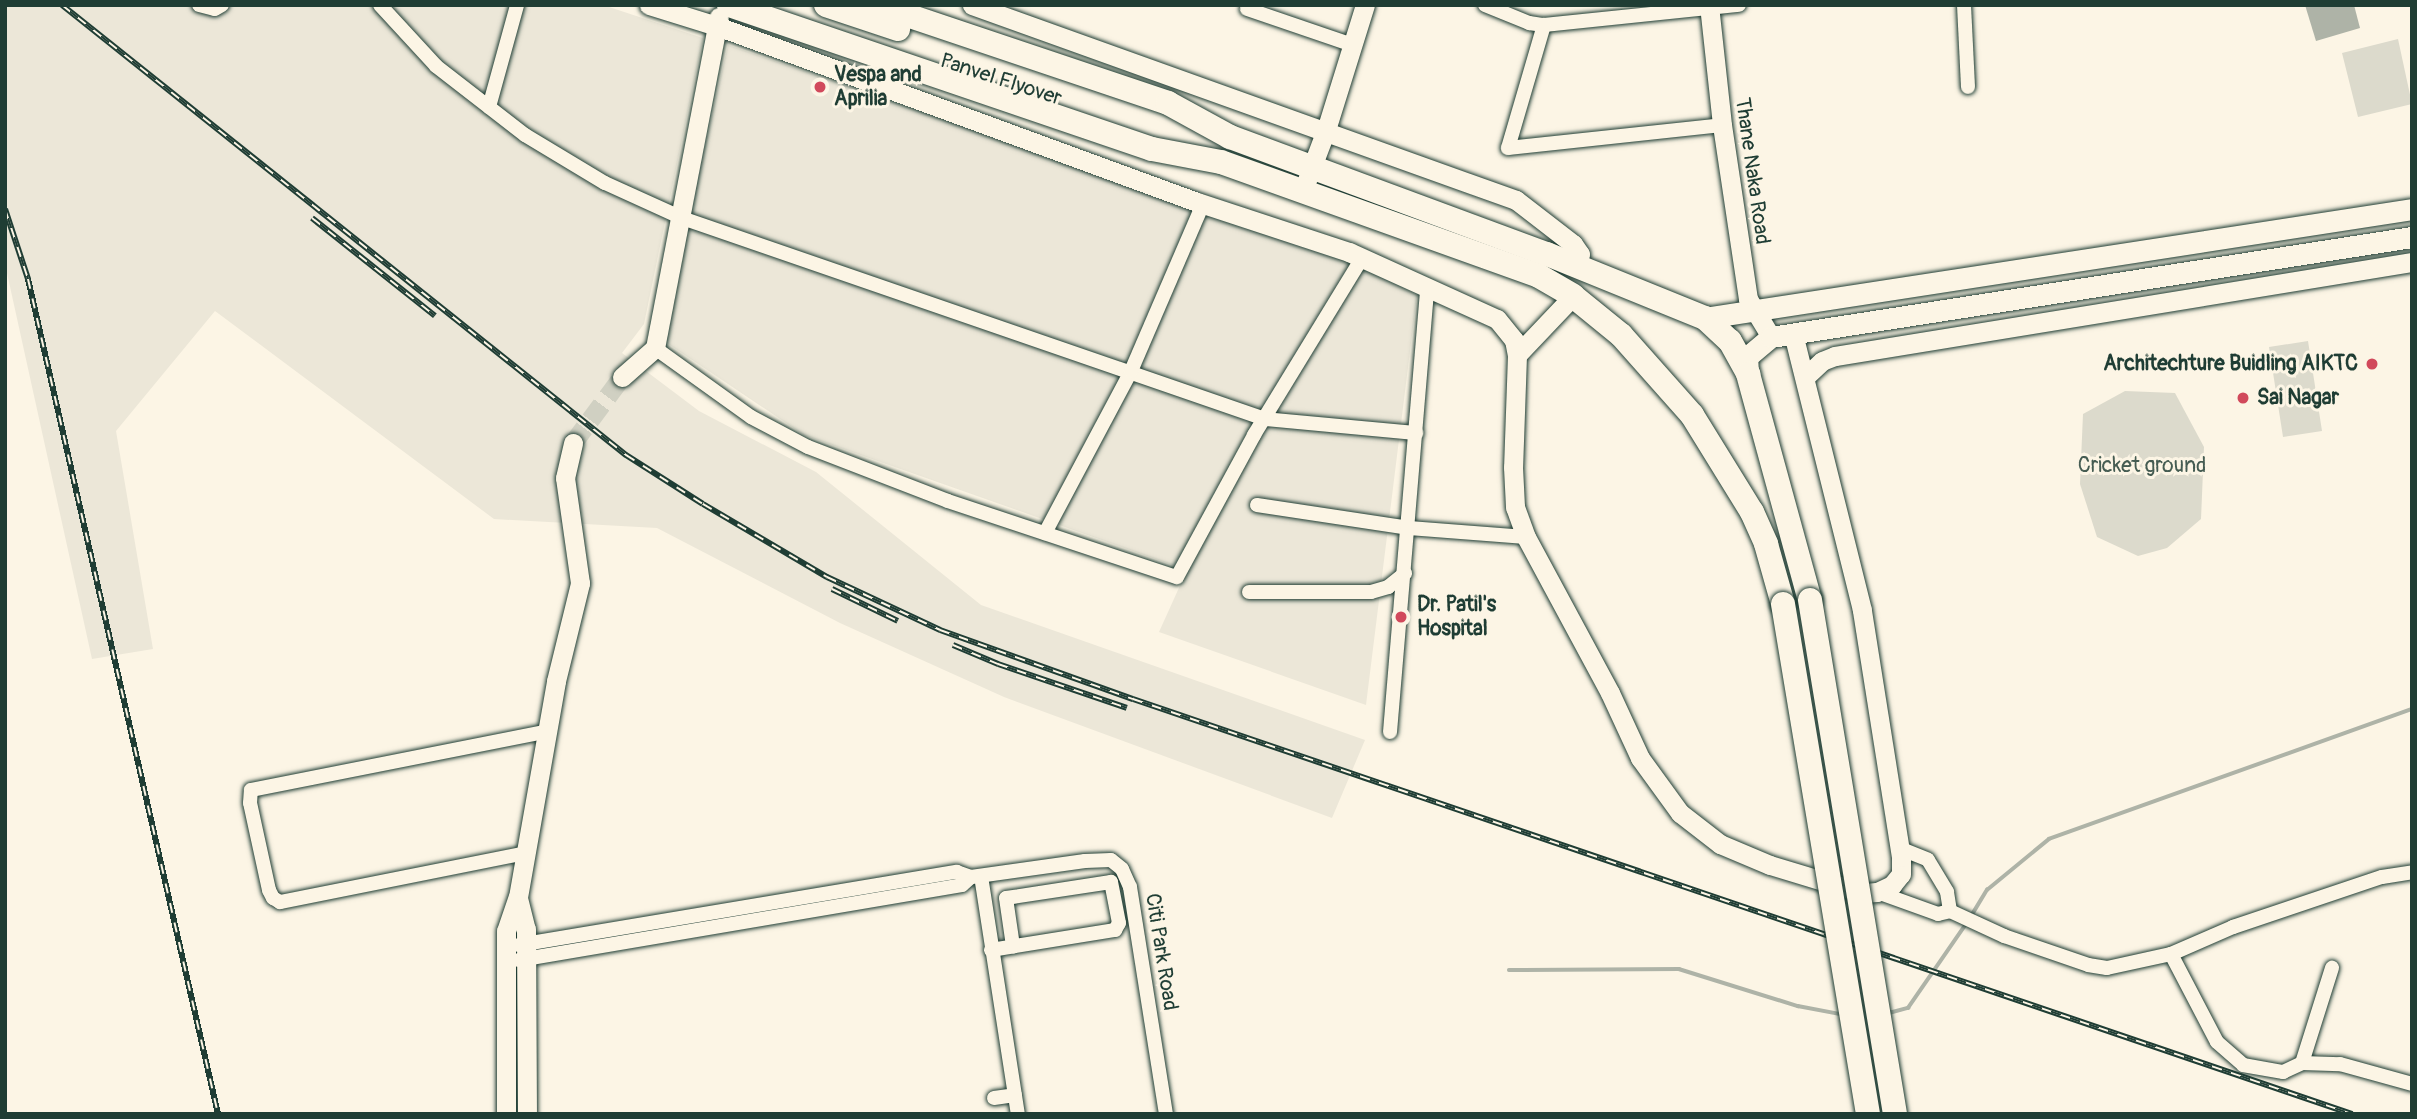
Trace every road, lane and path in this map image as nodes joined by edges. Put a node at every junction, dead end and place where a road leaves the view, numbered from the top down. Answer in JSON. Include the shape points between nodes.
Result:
{"nodes":[{"id":1,"x":199,"y":5,"type":"edge"},
{"id":2,"x":222,"y":5,"type":"edge"},
{"id":3,"x":380,"y":5,"type":"edge"},
{"id":4,"x":517,"y":5,"type":"edge"},
{"id":5,"x":649,"y":5,"type":"edge"},
{"id":6,"x":721,"y":5,"type":"edge"},
{"id":7,"x":777,"y":5,"type":"edge"},
{"id":8,"x":826,"y":5,"type":"edge"},
{"id":9,"x":877,"y":5,"type":"edge"},
{"id":10,"x":972,"y":5,"type":"edge"},
{"id":11,"x":1365,"y":5,"type":"edge"},
{"id":12,"x":1485,"y":5,"type":"edge"},
{"id":13,"x":1739,"y":5,"type":"edge"},
{"id":14,"x":1964,"y":5,"type":"edge"},
{"id":15,"x":1710,"y":8,"type":"edge"},
{"id":16,"x":1247,"y":9,"type":"dead end"},
{"id":17,"x":723,"y":16,"type":"edge"},
{"id":18,"x":1544,"y":25,"type":"junction"},
{"id":19,"x":1353,"y":45,"type":"junction"},
{"id":20,"x":1968,"y":87,"type":"dead end"},
{"id":21,"x":489,"y":107,"type":"junction"},
{"id":22,"x":1161,"y":125,"type":"junction"},
{"id":23,"x":1721,"y":125,"type":"junction"},
{"id":24,"x":1326,"y":130,"type":"junction"},
{"id":25,"x":1230,"y":137,"type":"junction"},
{"id":26,"x":1221,"y":162,"type":"junction"},
{"id":27,"x":1312,"y":167,"type":"junction"},
{"id":28,"x":1303,"y":191,"type":"junction"},
{"id":29,"x":1203,"y":204,"type":"junction"},
{"id":30,"x":2412,"y":209,"type":"edge"},
{"id":31,"x":682,"y":218,"type":"junction"},
{"id":32,"x":2412,"y":237,"type":"edge"},
{"id":33,"x":1362,"y":258,"type":"junction"},
{"id":34,"x":2412,"y":262,"type":"edge"},
{"id":35,"x":1576,"y":266,"type":"junction"},
{"id":36,"x":1427,"y":287,"type":"junction"},
{"id":37,"x":1573,"y":296,"type":"junction"},
{"id":38,"x":1753,"y":311,"type":"junction"},
{"id":39,"x":1705,"y":318,"type":"junction"},
{"id":40,"x":1782,"y":336,"type":"junction"},
{"id":41,"x":656,"y":348,"type":"junction"},
{"id":42,"x":1517,"y":355,"type":"junction"},
{"id":43,"x":1131,"y":371,"type":"junction"},
{"id":44,"x":1748,"y":374,"type":"junction"},
{"id":45,"x":622,"y":377,"type":"tunnel mouth"},
{"id":46,"x":1805,"y":377,"type":"junction"},
{"id":47,"x":1265,"y":419,"type":"junction"},
{"id":48,"x":1416,"y":433,"type":"junction"},
{"id":49,"x":573,"y":443,"type":"tunnel mouth"},
{"id":50,"x":1257,"y":505,"type":"dead end"},
{"id":51,"x":1409,"y":528,"type":"junction"},
{"id":52,"x":1045,"y":533,"type":"junction"},
{"id":53,"x":1526,"y":537,"type":"junction"},
{"id":54,"x":1405,"y":573,"type":"junction"},
{"id":55,"x":1249,"y":592,"type":"dead end"},
{"id":56,"x":551,"y":723,"type":"junction"},
{"id":57,"x":1390,"y":732,"type":"dead end"},
{"id":58,"x":1899,"y":848,"type":"junction"},
{"id":59,"x":526,"y":853,"type":"junction"},
{"id":60,"x":2412,"y":872,"type":"edge"},
{"id":61,"x":976,"y":877,"type":"junction"},
{"id":62,"x":1877,"y":892,"type":"junction"},
{"id":63,"x":1953,"y":913,"type":"junction"},
{"id":64,"x":1136,"y":925,"type":"junction"},
{"id":65,"x":1118,"y":927,"type":"junction"},
{"id":66,"x":1013,"y":946,"type":"junction"},
{"id":67,"x":991,"y":950,"type":"junction"},
{"id":68,"x":516,"y":953,"type":"junction"},
{"id":69,"x":2171,"y":954,"type":"junction"},
{"id":70,"x":2332,"y":968,"type":"dead end"},
{"id":71,"x":2302,"y":1063,"type":"junction"},
{"id":72,"x":2412,"y":1084,"type":"edge"},
{"id":73,"x":1015,"y":1095,"type":"junction"},
{"id":74,"x":994,"y":1098,"type":"dead end"},
{"id":75,"x":506,"y":1114,"type":"edge"},
{"id":76,"x":527,"y":1114,"type":"edge"},
{"id":77,"x":1018,"y":1114,"type":"edge"},
{"id":78,"x":1166,"y":1114,"type":"edge"},
{"id":79,"x":1868,"y":1114,"type":"edge"},
{"id":80,"x":1895,"y":1114,"type":"edge"}],
"edges":[{"from":1,"to":2,"type":"street","via":[[215,9]]},
{"from":3,"to":21,"type":"street","via":[[436,66]]},
{"from":4,"to":21,"type":"street"},
{"from":5,"to":17,"type":"street"},
{"from":6,"to":17,"type":"street"},
{"from":7,"to":22,"type":"highway","name":"Panvel Flyover"},
{"from":8,"to":22,"type":"highway","name":"Panvel Flyover"},
{"from":9,"to":25,"type":"highway","via":[[1168,103]]},
{"from":10,"to":24,"type":"street"},
{"from":11,"to":19,"type":"street"},
{"from":12,"to":18,"type":"street"},
{"from":13,"to":15,"type":"street"},
{"from":14,"to":20,"type":"street"},
{"from":15,"to":18,"type":"street"},
{"from":15,"to":23,"type":"street","name":"Thane Naka Road"},
{"from":16,"to":19,"type":"street"},
{"from":17,"to":26,"type":"highway","via":[[1152,149]]},
{"from":17,"to":29,"type":"street"},
{"from":17,"to":31,"type":"street"},
{"from":18,"to":23,"type":"street","via":[[1508,148]]},
{"from":19,"to":24,"type":"street"},
{"from":21,"to":31,"type":"street","via":[[525,135],[605,183]]},
{"from":22,"to":25,"type":"highway","name":"Panvel Flyover"},
{"from":22,"to":26,"type":"highway","name":"Panvel Flyover"},
{"from":23,"to":38,"type":"street","name":"Thane Naka Road"},
{"from":24,"to":27,"type":"street"},
{"from":24,"to":35,"type":"street","via":[[1516,200],[1573,244],[1580,254]]},
{"from":25,"to":27,"type":"highway"},
{"from":26,"to":28,"type":"highway"},
{"from":27,"to":28,"type":"street"},
{"from":27,"to":35,"type":"highway"},
{"from":28,"to":37,"type":"highway","via":[[1539,275]]},
{"from":29,"to":33,"type":"street"},
{"from":29,"to":43,"type":"street"},
{"from":30,"to":38,"type":"main road"},
{"from":31,"to":41,"type":"street"},
{"from":31,"to":43,"type":"street"},
{"from":32,"to":40,"type":"main road"},
{"from":33,"to":36,"type":"street"},
{"from":33,"to":47,"type":"street"},
{"from":34,"to":46,"type":"street","via":[[1835,356]]},
{"from":35,"to":39,"type":"highway"},
{"from":36,"to":42,"type":"street","via":[[1497,319],[1514,341]]},
{"from":36,"to":48,"type":"street"},
{"from":37,"to":42,"type":"street"},
{"from":37,"to":79,"type":"highway","bridge":true,"via":[[1621,335],[1692,415],[1752,512],[1766,544],[1783,604]]},
{"from":38,"to":39,"type":"main road"},
{"from":38,"to":40,"type":"street","name":"Thane Naka Road"},
{"from":39,"to":44,"type":"highway","via":[[1730,341]]},
{"from":40,"to":44,"type":"main road","via":[[1747,357]]},
{"from":40,"to":46,"type":"street","name":"Thane Naka Road"},
{"from":41,"to":45,"type":"street"},
{"from":41,"to":52,"type":"street","via":[[751,416],[808,447]]},
{"from":42,"to":53,"type":"street","via":[[1513,467],[1515,507]]},
{"from":43,"to":47,"type":"street"},
{"from":43,"to":52,"type":"street"},
{"from":44,"to":80,"type":"highway","bridge":true,"via":[[1810,600]]},
{"from":46,"to":58,"type":"street","name":"Thane Naka Road","via":[[1862,610]]},
{"from":47,"to":48,"type":"street"},
{"from":47,"to":52,"type":"street","via":[[1178,576]]},
{"from":48,"to":51,"type":"street"},
{"from":49,"to":56,"type":"street","via":[[565,478],[580,583]]},
{"from":50,"to":51,"type":"street"},
{"from":51,"to":53,"type":"street"},
{"from":51,"to":54,"type":"street"},
{"from":53,"to":62,"type":"street","via":[[1610,692],[1640,758],[1681,813],[1720,844],[1770,865],[1863,893]]},
{"from":54,"to":55,"type":"street","via":[[1388,587],[1371,592]]},
{"from":54,"to":57,"type":"street"},
{"from":56,"to":59,"type":"street"},
{"from":56,"to":59,"type":"street","via":[[251,790],[269,890],[280,902]]},
{"from":58,"to":62,"type":"street","name":"Thane Naka Road","via":[[1900,874],[1892,885]]},
{"from":58,"to":63,"type":"street","via":[[1928,860],[1947,892]]},
{"from":59,"to":68,"type":"street","via":[[518,897],[526,929]]},
{"from":60,"to":69,"type":"street","via":[[2382,877],[2233,927]]},
{"from":61,"to":64,"type":"street","name":"Citi Park Road","via":[[1111,860],[1122,869],[1130,887]]},
{"from":61,"to":67,"type":"street"},
{"from":61,"to":68,"type":"street","via":[[957,873],[774,910]]},
{"from":62,"to":63,"type":"street","via":[[1938,914]]},
{"from":63,"to":69,"type":"street","via":[[2088,965],[2106,968]]},
{"from":64,"to":65,"type":"street"},
{"from":64,"to":78,"type":"street","name":"Citi Park Road"},
{"from":65,"to":66,"type":"street"},
{"from":65,"to":66,"type":"street","via":[[1111,882],[1010,897],[1006,902]]},
{"from":66,"to":67,"type":"street"},
{"from":67,"to":73,"type":"street"},
{"from":68,"to":75,"type":"street"},
{"from":68,"to":76,"type":"street"},
{"from":69,"to":71,"type":"street","via":[[2217,1042],[2243,1065],[2283,1072]]},
{"from":70,"to":71,"type":"street"},
{"from":71,"to":72,"type":"street","via":[[2340,1064]]},
{"from":73,"to":74,"type":"street"},
{"from":73,"to":77,"type":"street"}]}
